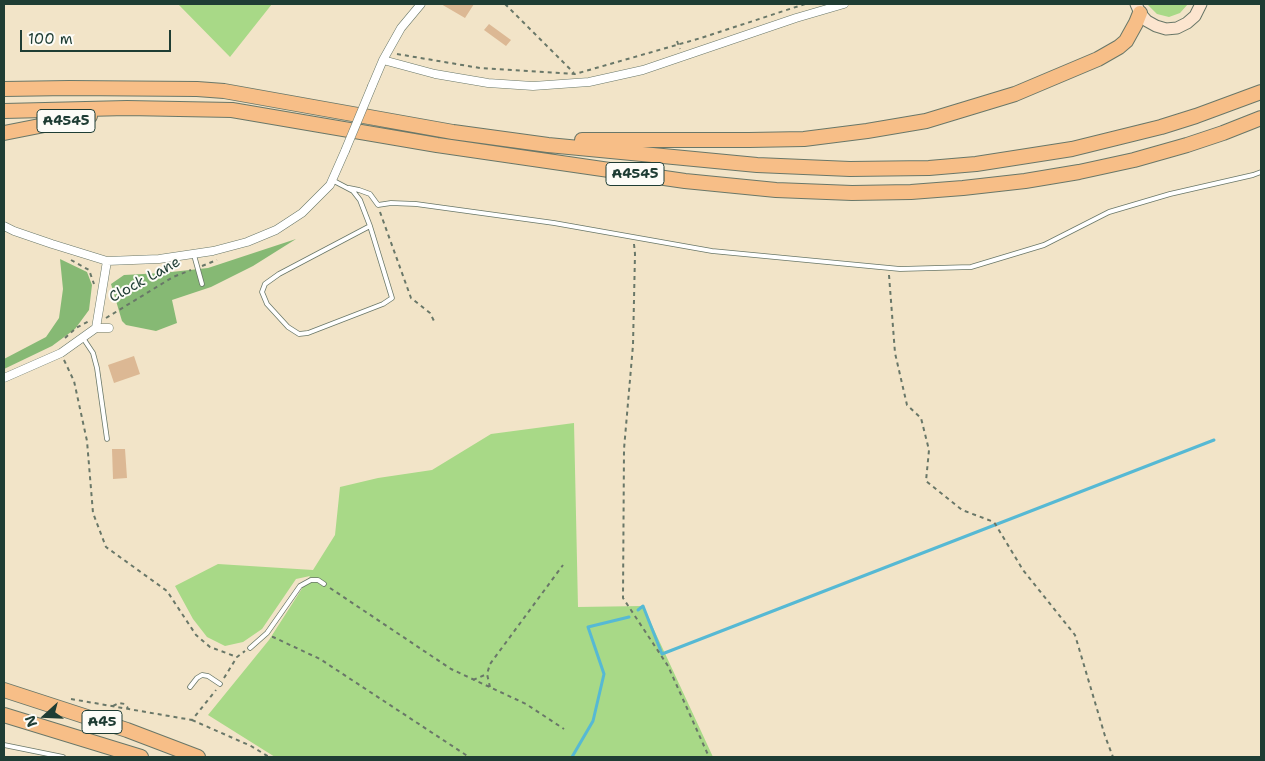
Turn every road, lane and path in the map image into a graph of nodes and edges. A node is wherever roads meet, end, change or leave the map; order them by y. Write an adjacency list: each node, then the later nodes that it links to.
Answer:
1 (422, 4): 7 (street)
2 (506, 4): 8 (path)
3 (805, 4): 8 (path)
4 (844, 4): 7 (street)
5 (1201, 4): 6 (main road)
6 (1138, 8): 15 (highway)
7 (385, 61): 8 (path); 17 (street, bridge)
8 (575, 74)
9 (4, 90): 15 (highway, A4545)
10 (1261, 92): 15 (highway, A4545)
11 (127, 108): 12 (highway, A4545); 13 (highway, A4545); 14 (highway, A4545)
12 (4, 111)
13 (1261, 118)
14 (4, 133)
15 (516, 140)
16 (1261, 172): 27 (lane)
17 (332, 180): 18 (lane); 23 (street)
18 (349, 188): 19 (lane); 21 (lane)
19 (378, 205): 22 (lane); 33 (path)
20 (4, 226): 25 (street)
21 (370, 226): 21 (lane)
22 (633, 237): 27 (lane); 62 (path)
23 (194, 255): 25 (street); 26 (lane)
24 (68, 258): 29 (path)
25 (107, 261): 34 (street, Clock Lane)
26 (198, 267): 28 (lane); 31 (path, Clock Lane)
27 (889, 268): 63 (path)
28 (202, 284)
29 (96, 289)
30 (92, 314): 32 (path)
31 (106, 318)
32 (88, 321)
33 (434, 321)
34 (96, 328): 35 (street, Clock Lane); 36 (street)
35 (109, 328)
36 (83, 338): 37 (street); 39 (lane)
37 (61, 354): 38 (street); 43 (path)
38 (4, 378)
39 (107, 438)
40 (563, 565): 44 (path)
41 (324, 584): 42 (lane); 45 (path)
42 (250, 648): 43 (path); 61 (path)
43 (237, 657): 46 (path)
44 (487, 674): 45 (path); 48 (path)
45 (473, 680): 48 (path)
46 (220, 684): 47 (lane); 52 (path)
47 (190, 687)
48 (490, 687): 55 (path)
49 (4, 690): 59 (highway, A45)
50 (64, 698): 52 (path)
51 (4, 715): 54 (highway, A45)
52 (192, 720): 60 (path)
53 (4, 721): 54 (highway)
54 (33, 724): 58 (highway, A45)
55 (564, 729)
56 (4, 745): 57 (lane)
57 (64, 757)
58 (141, 757)
59 (198, 757)
60 (268, 757)
61 (469, 757)
62 (709, 757)
63 (1114, 757)

